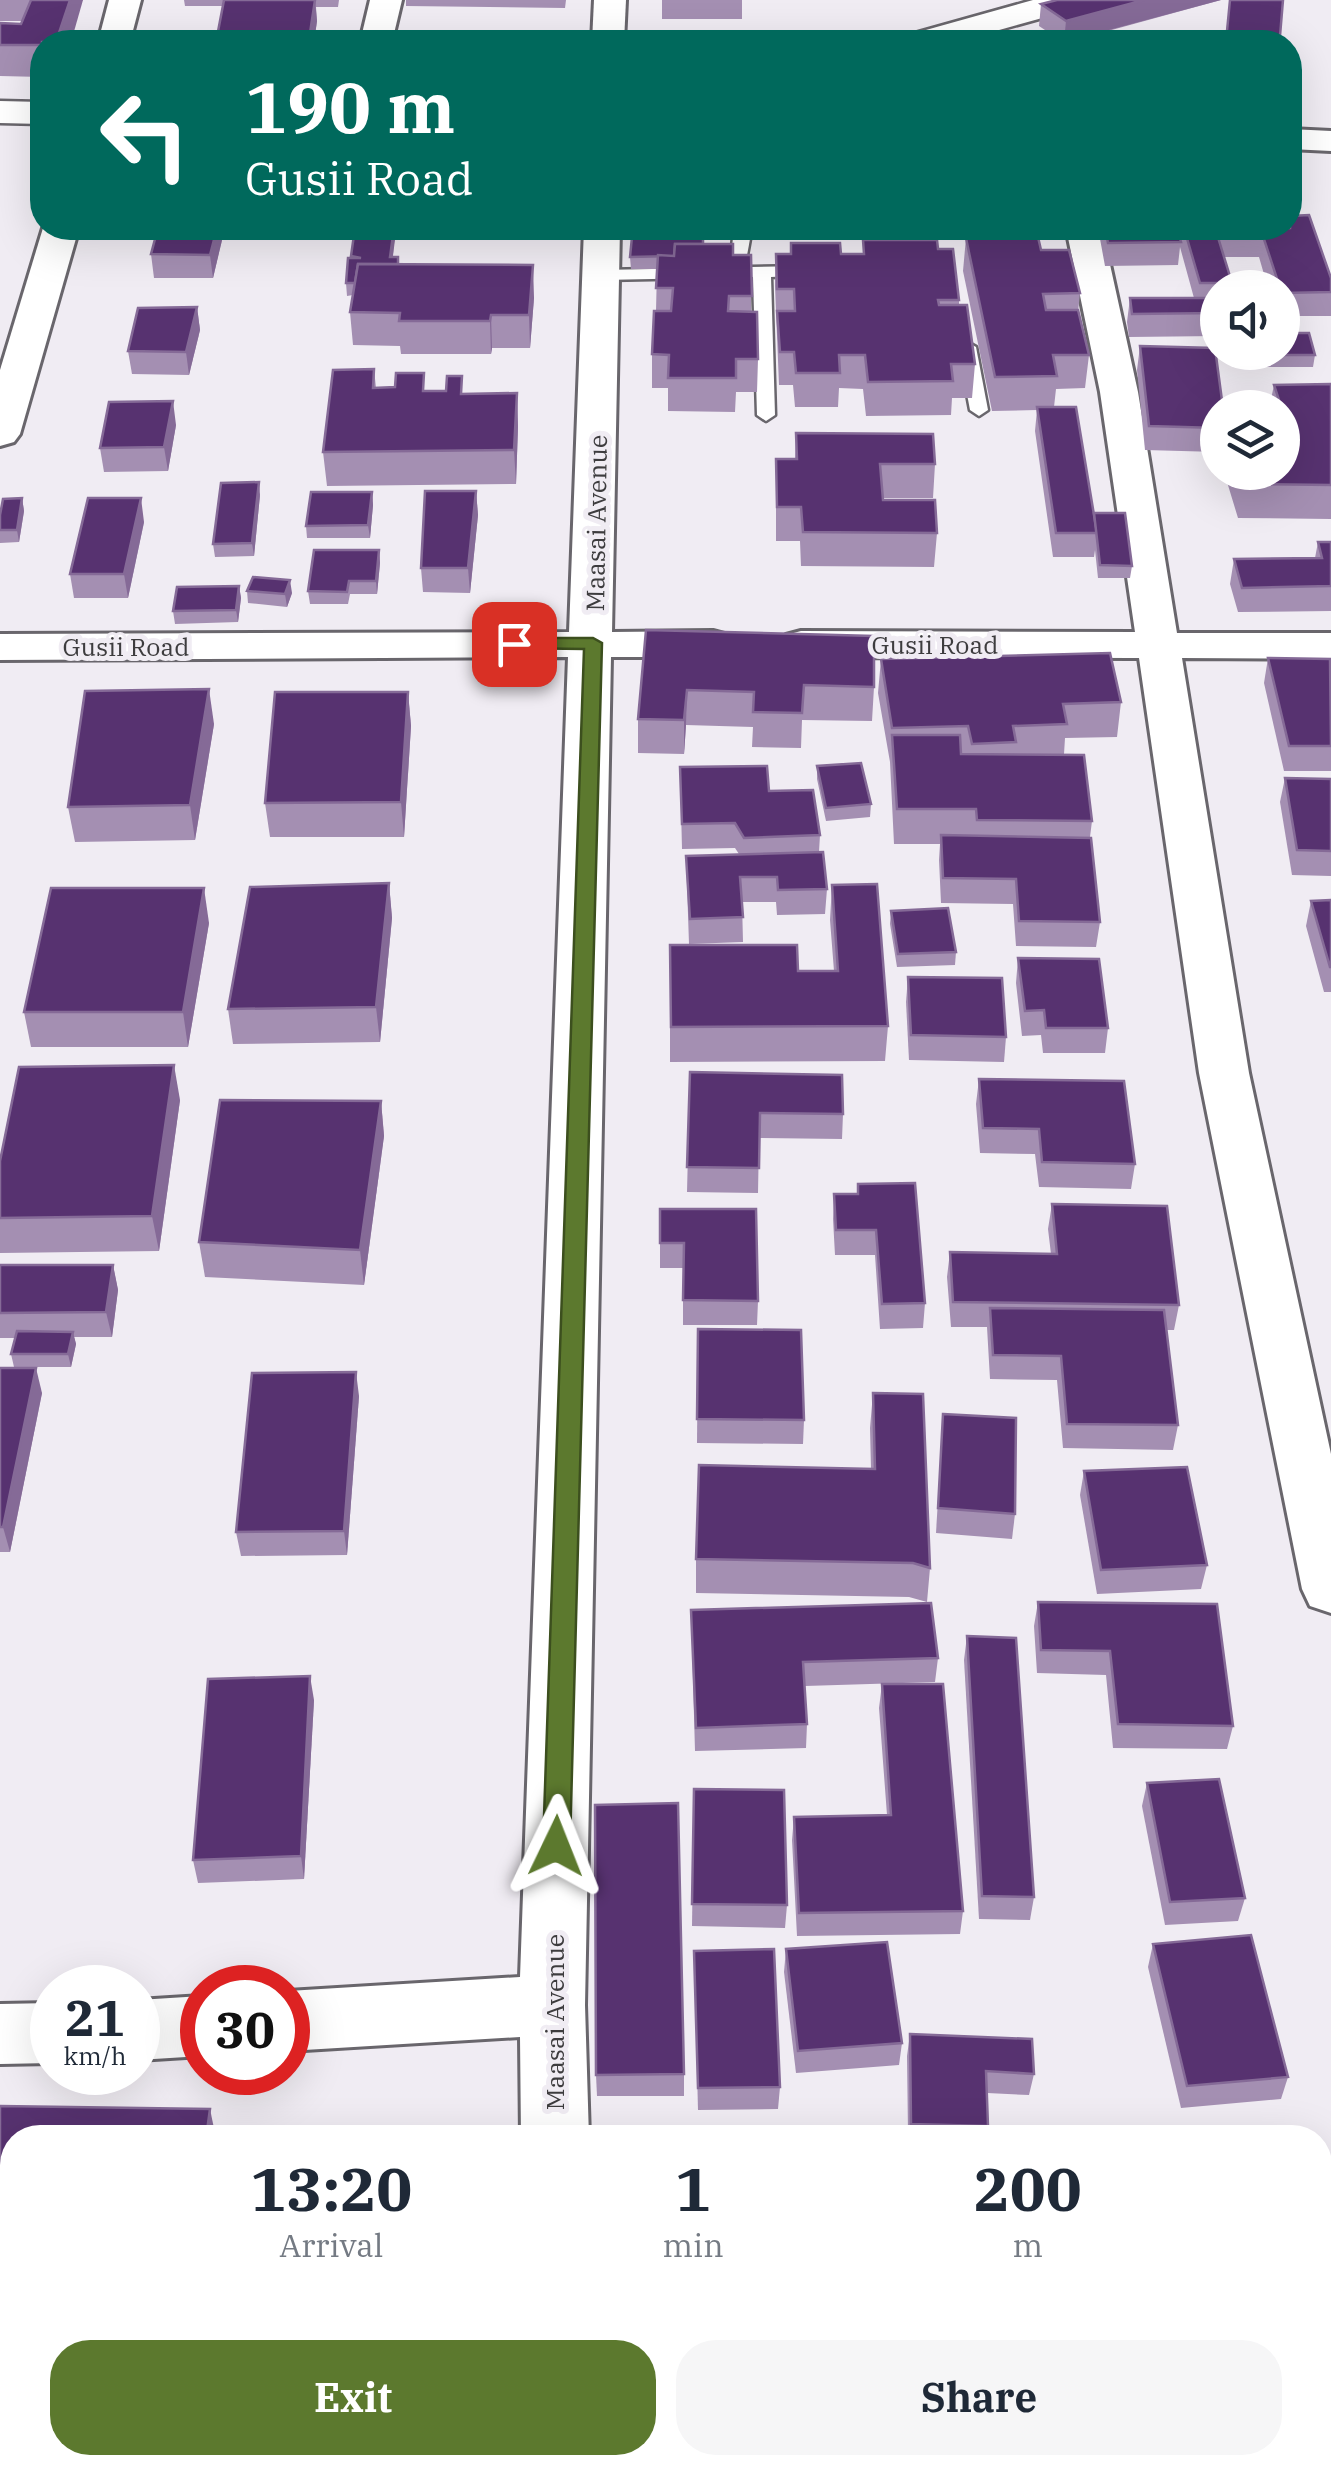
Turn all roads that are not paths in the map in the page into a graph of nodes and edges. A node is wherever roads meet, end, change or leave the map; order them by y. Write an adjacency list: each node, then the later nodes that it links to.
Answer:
1 (125, 0): 5 (street)
2 (386, 0): 6 (street)
3 (610, 0): 7 (street)
4 (1070, 0): 8 (street)
5 (117, 30)
6 (379, 30)
7 (609, 30)
8 (963, 30)
9 (0, 112): 10 (street)
10 (30, 113)
11 (1302, 140): 12 (street)
12 (1331, 141)
13 (57, 240): 23 (street)
14 (742, 240): 17 (lane)
15 (1087, 240): 25 (street)
16 (602, 251): 19 (lane); 24 (street, Maasai Avenue)
17 (740, 256)
18 (833, 271): 19 (lane)
19 (762, 272): 22 (lane)
20 (962, 322): 21 (lane)
21 (979, 410)
22 (766, 416)
23 (0, 434)
24 (593, 643): 25 (street, Gusii Road); 27 (street, Gusii Road); 29 (street, Maasai Avenue)
25 (1156, 645): 26 (street, Gusii Road); 28 (street)
26 (1331, 646)
27 (0, 647)
28 (1331, 1588)
29 (552, 2005): 30 (street); 33 (street, Maasai Avenue)
30 (310, 2020)
31 (30, 2033): 32 (street)
32 (0, 2034)
33 (554, 2125)

